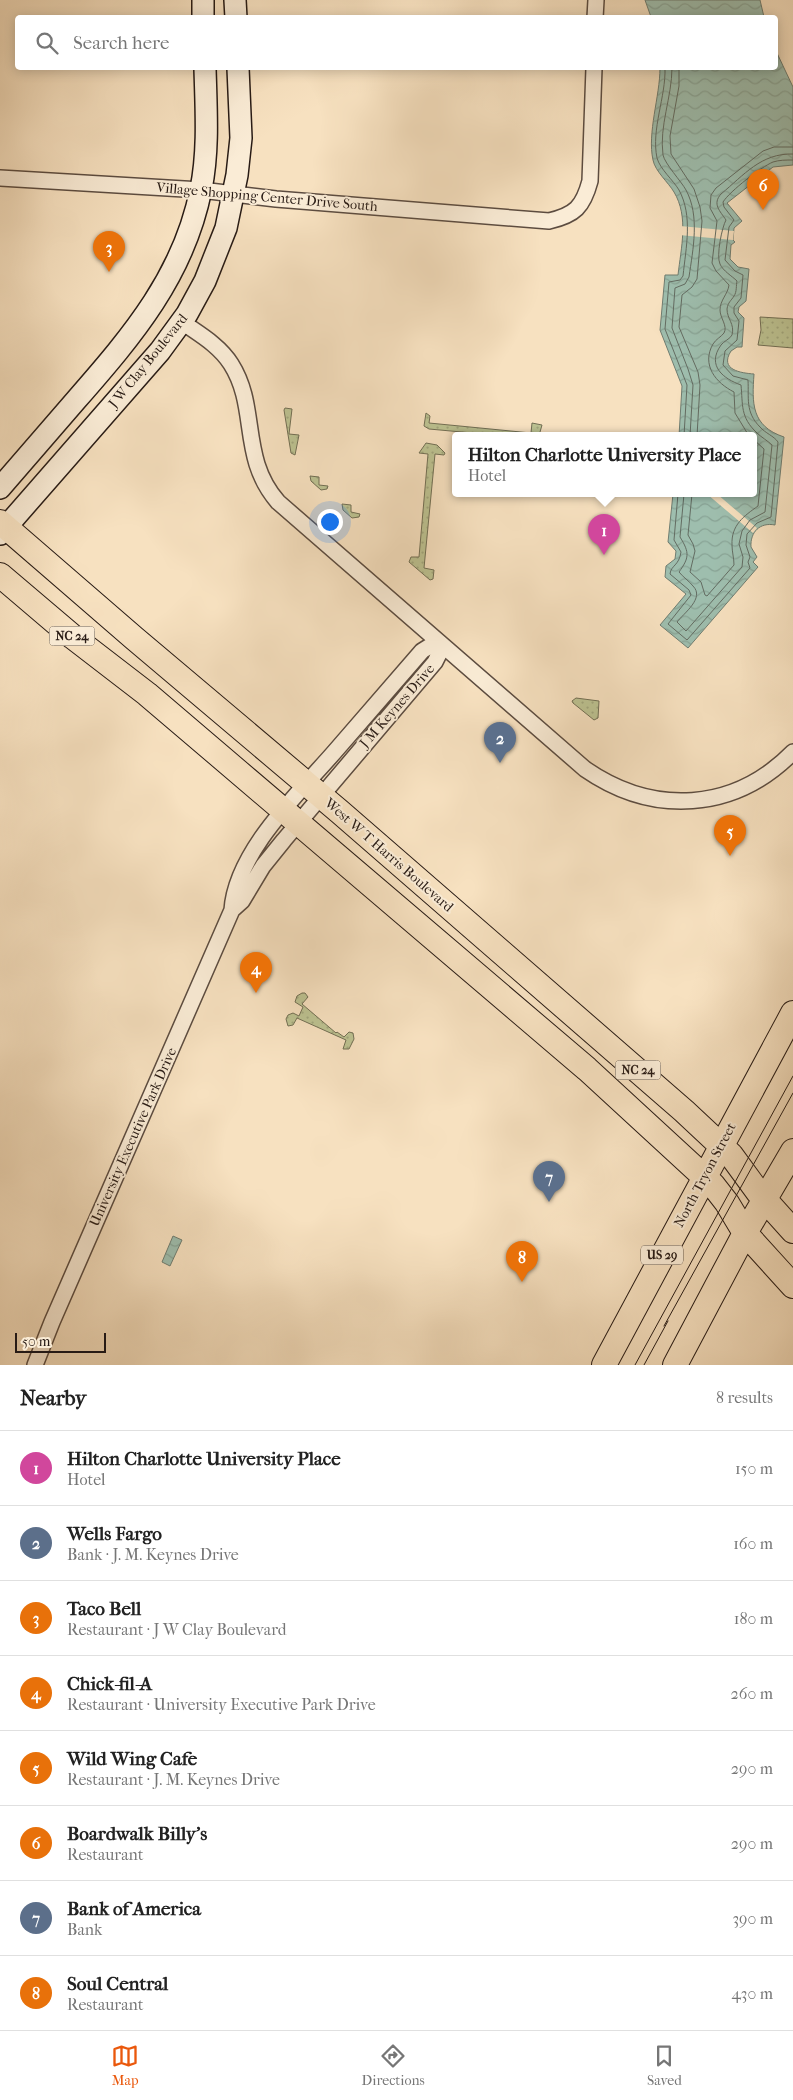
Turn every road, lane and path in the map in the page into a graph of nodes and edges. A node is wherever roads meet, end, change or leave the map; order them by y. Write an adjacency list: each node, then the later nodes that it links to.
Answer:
1 (203, 0): 4 (street)
2 (235, 0): 5 (street)
3 (596, 0): 6 (street)
4 (203, 15)
5 (236, 15)
6 (596, 15)
7 (205, 70): 11 (street, J W Clay Boulevard)
8 (238, 70): 12 (street, J W Clay Boulevard)
9 (594, 70): 12 (street, Village Shopping Center Drive South)
10 (0, 178): 11 (street, Village Shopping Center Drive South)
11 (201, 190): 12 (street, Village Shopping Center Drive South); 14 (street, J W Clay Boulevard)
12 (234, 194): 13 (street, J W Clay Boulevard)
13 (182, 322): 15 (street, J W Clay Boulevard); 17 (street)
14 (0, 488)
15 (2, 528): 19 (main road, West W T Harris Boulevard / NC 24)
16 (0, 575): 20 (main road, NC 24)
17 (440, 644): 18 (street); 19 (street, J M Keynes Drive)
18 (793, 752)
19 (314, 790): 20 (street, University Executive Park Drive); 22 (main road, West W T Harris Boulevard / NC 24)
20 (291, 817): 24 (main road, NC 24); 29 (street, University Executive Park Drive)
21 (793, 1012): 22 (main road, North Tryon Street / US 29)
22 (721, 1145): 24 (main road, North Tryon Street / US 29); 25 (main road, West W T Harris Boulevard / NC 24)
23 (793, 1152): 25 (main road)
24 (704, 1176): 27 (main road, NC 24); 30 (main road, North Tryon Street / US 29)
25 (766, 1200): 26 (main road, NC 24); 27 (main road)
26 (793, 1232)
27 (745, 1234): 28 (main road, NC 24); 31 (main road)
28 (793, 1286)
29 (35, 1365)
30 (604, 1365)
31 (675, 1365)

